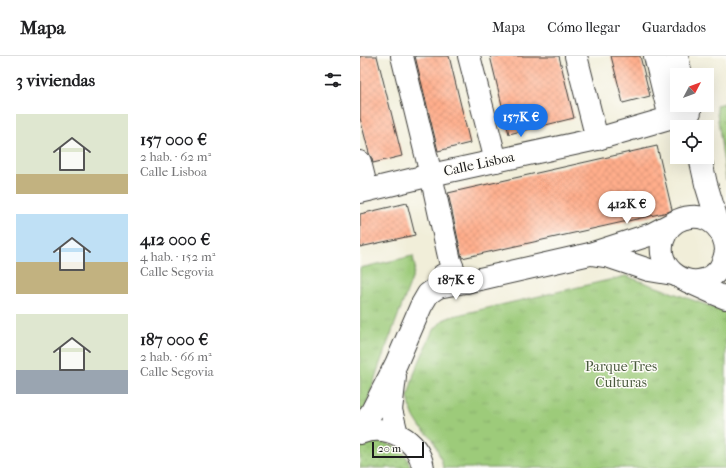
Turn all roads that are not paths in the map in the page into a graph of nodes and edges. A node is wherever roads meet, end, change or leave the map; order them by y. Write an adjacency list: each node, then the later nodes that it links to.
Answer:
1 (402, 56): 13 (street)
2 (469, 56): 9 (street)
3 (576, 56): 8 (street)
4 (655, 56): 7 (street)
5 (677, 56): 6 (street)
6 (680, 68)
7 (685, 115): 8 (street, Calle Lisboa)
8 (597, 139): 9 (street, Calle Lisboa)
9 (496, 161): 13 (street, Calle Lisboa)
10 (360, 162): 14 (street)
11 (701, 164): 15 (street)
12 (702, 164): 16 (street)
13 (431, 175): 14 (street, Calle Lisboa); 19 (street)
14 (363, 191)
15 (680, 220): 16 (street); 18 (street); 20 (street)
16 (720, 230): 17 (street)
17 (726, 251): 20 (street)
18 (590, 254): 20 (street); 21 (street)
19 (450, 261): 21 (street); 22 (street)
20 (680, 277): 23 (street)
21 (467, 282): 22 (street)
22 (438, 287): 24 (street)
23 (726, 298)
24 (396, 364): 25 (street); 26 (street)
25 (360, 432): 26 (street)
26 (397, 434): 27 (street)
27 (423, 468)

